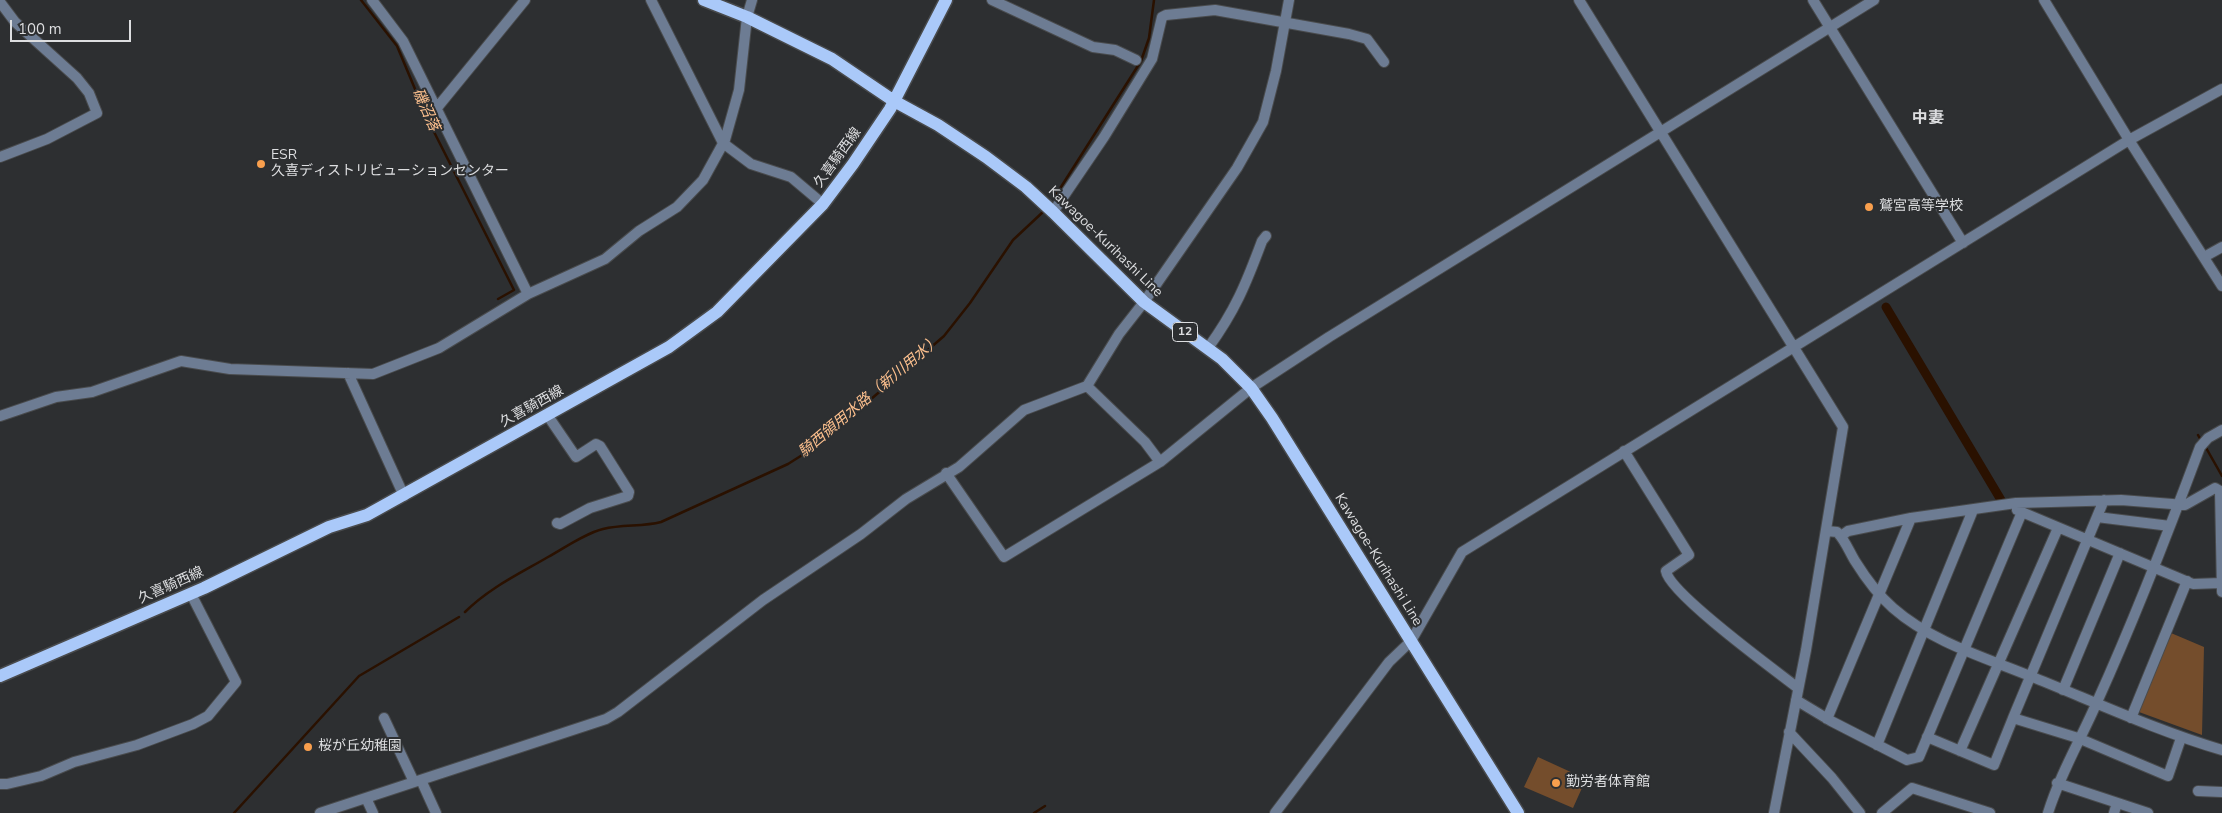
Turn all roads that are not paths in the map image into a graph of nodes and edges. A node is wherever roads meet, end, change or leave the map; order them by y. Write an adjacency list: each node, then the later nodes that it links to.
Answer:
1 (525, 0): 21 (street)
2 (651, 0): 24 (street)
3 (704, 0): 14 (main road, Kawagoe-Kurihashi Line / 12)
4 (752, 0): 14 (street)
5 (946, 0): 20 (main road, 久喜騎西線)
6 (992, 0): 17 (street)
7 (1289, 0): 15 (street)
8 (1579, 0): 22 (street)
9 (1813, 0): 16 (street)
10 (1874, 0): 16 (street)
11 (2044, 0): 23 (street)
12 (0, 2): 25 (street)
13 (377, 2): 21 (street)
14 (747, 17): 20 (main road, Kawagoe-Kurihashi Line / 12); 24 (street)
15 (1284, 23): 18 (street); 27 (street); 34 (street)
16 (1831, 28): 22 (street); 29 (street)
17 (1136, 60)
18 (1384, 62)
19 (2222, 89): 23 (street)
20 (894, 101): 26 (main road, 久喜騎西線); 27 (main road, Kawagoe-Kurihashi Line / 12)
21 (436, 109): 33 (street)
22 (1662, 133): 35 (street); 39 (street)
23 (2129, 140): 29 (street); 31 (street)
24 (723, 143): 26 (street); 33 (street)
25 (0, 157)
26 (823, 204): 41 (main road, 久喜騎西線)
27 (1053, 212): 34 (main road, Kawagoe-Kurihashi Line / 12)
28 (1266, 236): 36 (street)
29 (1963, 243): 35 (street)
30 (2222, 247): 31 (street)
31 (2204, 257): 32 (street)
32 (2222, 286)
33 (528, 294): 37 (street)
34 (1144, 302): 36 (main road, Kawagoe-Kurihashi Line / 12); 38 (street)
35 (1795, 347): 43 (street); 57 (street)
36 (1208, 348): 39 (main road, Kawagoe-Kurihashi Line / 12)
37 (348, 373): 40 (street); 46 (street)
38 (1087, 386): 44 (street); 45 (street)
39 (1251, 388): 44 (street); 67 (main road, Kawagoe-Kurihashi Line / 12)
40 (0, 416)
41 (548, 416): 46 (main road, 久喜騎西線); 54 (street)
42 (2222, 430): 49 (street)
43 (1624, 451): 67 (street); 72 (street)
44 (1160, 462): 45 (street)
45 (946, 473): 87 (street)
46 (404, 496): 64 (main road, 久喜騎西線)
47 (2104, 500): 48 (street); 49 (street); 52 (street)
48 (2004, 505): 50 (street); 51 (street)
49 (2178, 505): 55 (street); 63 (street)
50 (1973, 510): 53 (street); 66 (street)
51 (2022, 512): 56 (street); 68 (street)
52 (2096, 517): 55 (street); 59 (street)
53 (1911, 518): 58 (street); 65 (street)
54 (557, 523)
55 (2170, 526): 61 (street)
56 (2058, 528): 59 (street); 69 (street)
57 (1826, 531): 58 (street); 72 (street)
58 (1841, 536): 65 (street)
59 (2087, 540): 60 (street); 71 (street)
60 (2120, 553): 61 (street); 73 (street)
61 (2154, 567): 62 (street); 75 (street)
62 (2187, 581): 63 (street); 78 (street)
63 (2221, 587)
64 (191, 594): 70 (main road, 久喜騎西線); 89 (street)
65 (1880, 596): 66 (street); 79 (street)
66 (1925, 631): 68 (street); 84 (street)
67 (1411, 641): 98 (street); 99 (main road, Kawagoe-Kurihashi Line / 12)
68 (1963, 649): 69 (street); 81 (street)
69 (1999, 664): 71 (street); 86 (street)
70 (0, 676)
71 (2031, 676): 73 (street); 77 (street)
72 (1798, 688): 74 (street)
73 (2064, 690): 75 (street)
74 (1796, 700): 79 (street); 80 (street)
75 (2097, 703): 78 (street); 82 (street)
76 (384, 718): 87 (street)
77 (2013, 718): 82 (street); 86 (street)
78 (2131, 718): 83 (street)
79 (1827, 719): 84 (street)
80 (1789, 732): 100 (street); 101 (street)
81 (1927, 737): 84 (street); 86 (street)
82 (2078, 738): 83 (street); 88 (street)
83 (2181, 738): 85 (street)
84 (1877, 745)
85 (2222, 750)
86 (1960, 751)
87 (417, 781): 92 (street); 97 (street)
88 (2058, 783): 94 (street); 104 (street)
89 (0, 784)
90 (2198, 791): 91 (street)
91 (2222, 792)
92 (366, 798): 95 (street); 96 (street)
93 (1961, 808): 102 (street); 103 (street)
94 (2115, 808): 105 (street)
95 (320, 813)
96 (373, 813)
97 (436, 813)
98 (1275, 813)
99 (1518, 813)
100 (1774, 813)
101 (1860, 813)
102 (1882, 813)
103 (1990, 813)
104 (2048, 813)
105 (2148, 813)

